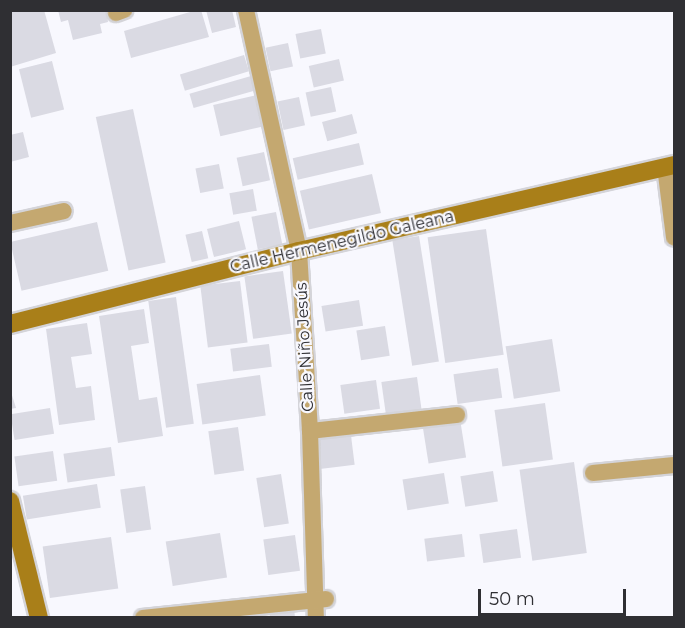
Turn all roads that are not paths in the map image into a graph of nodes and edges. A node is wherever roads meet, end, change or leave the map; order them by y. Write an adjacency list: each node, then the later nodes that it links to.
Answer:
1 (246, 10): 6 (street, Calle Niño Jesús)
2 (670, 166): 5 (street); 6 (street, Calle Hermenegildo Galeana)
3 (64, 211): 4 (street)
4 (10, 223)
5 (675, 237)
6 (299, 250): 7 (street, Calle Hermenegildo Galeana); 9 (street, Calle Niño Jesús)
7 (10, 324)
8 (457, 415): 9 (street)
9 (310, 431): 13 (street, Calle Niño Jesús)
10 (675, 465): 11 (street)
11 (593, 473)
12 (10, 501): 14 (street)
13 (321, 600): 15 (street); 16 (street, Calle Niño Jesús)
14 (39, 618)
15 (142, 618)
16 (316, 618)

